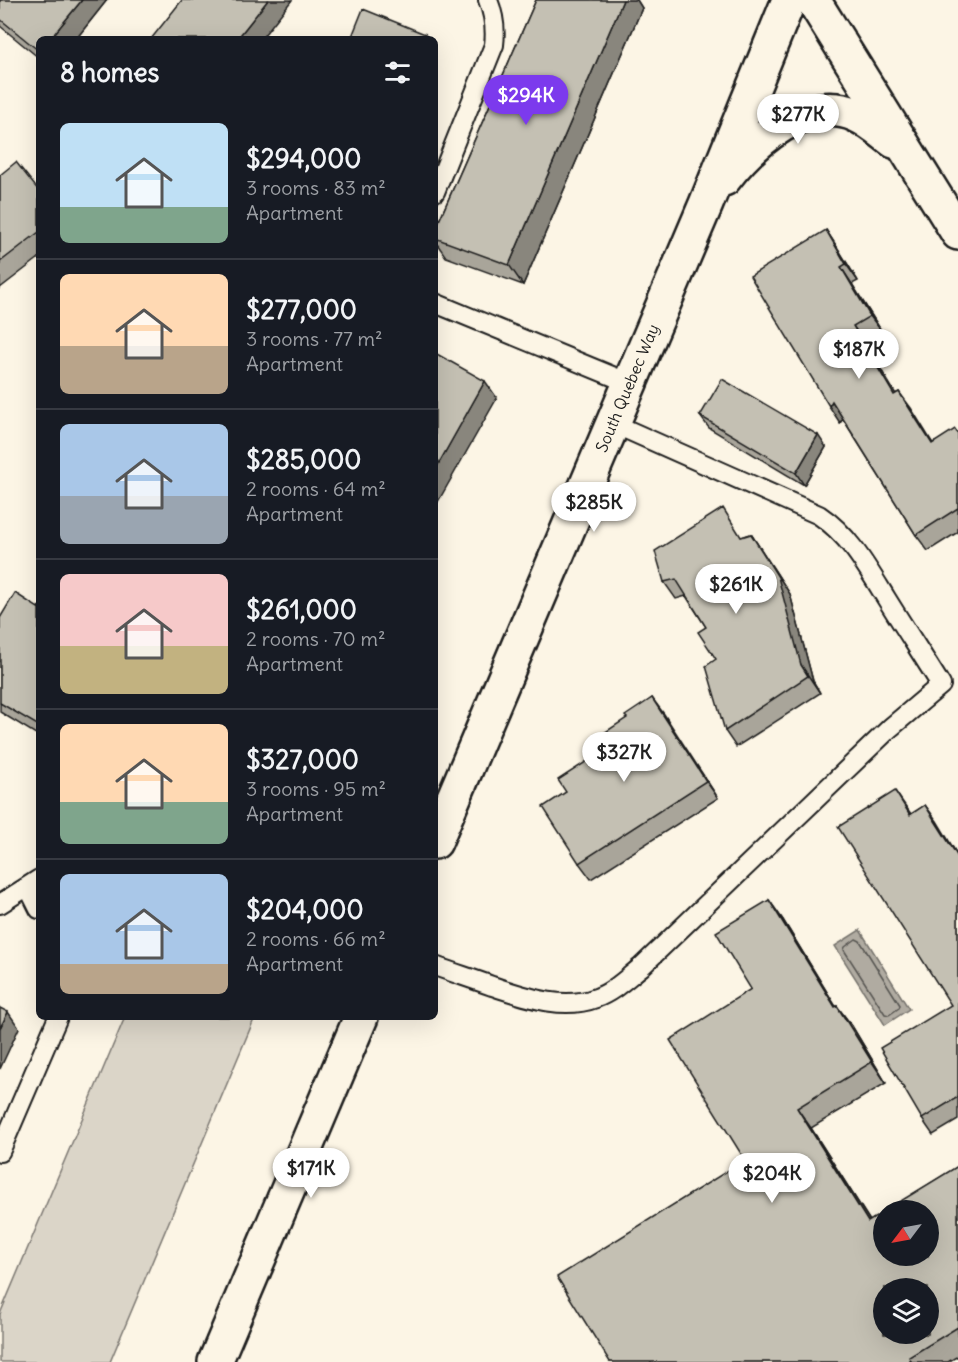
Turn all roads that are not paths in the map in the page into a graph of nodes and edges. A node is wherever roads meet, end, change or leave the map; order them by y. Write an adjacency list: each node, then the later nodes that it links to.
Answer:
1 (488, 0): 5 (lane)
2 (789, 0): 6 (street, South Quebec Way)
3 (813, 0): 4 (street)
4 (905, 149): 6 (street); 7 (street)
5 (438, 185)
6 (706, 204): 9 (street, South Quebec Way)
7 (958, 233)
8 (438, 304): 9 (lane)
9 (629, 383): 10 (street, South Quebec Way)
10 (612, 423): 11 (street, South Quebec Way); 14 (lane)
11 (438, 835)
12 (33, 883): 13 (lane)
13 (0, 904)
14 (438, 967)
15 (57, 1020): 17 (lane)
16 (360, 1020): 18 (street)
17 (0, 1152)
18 (215, 1362)

